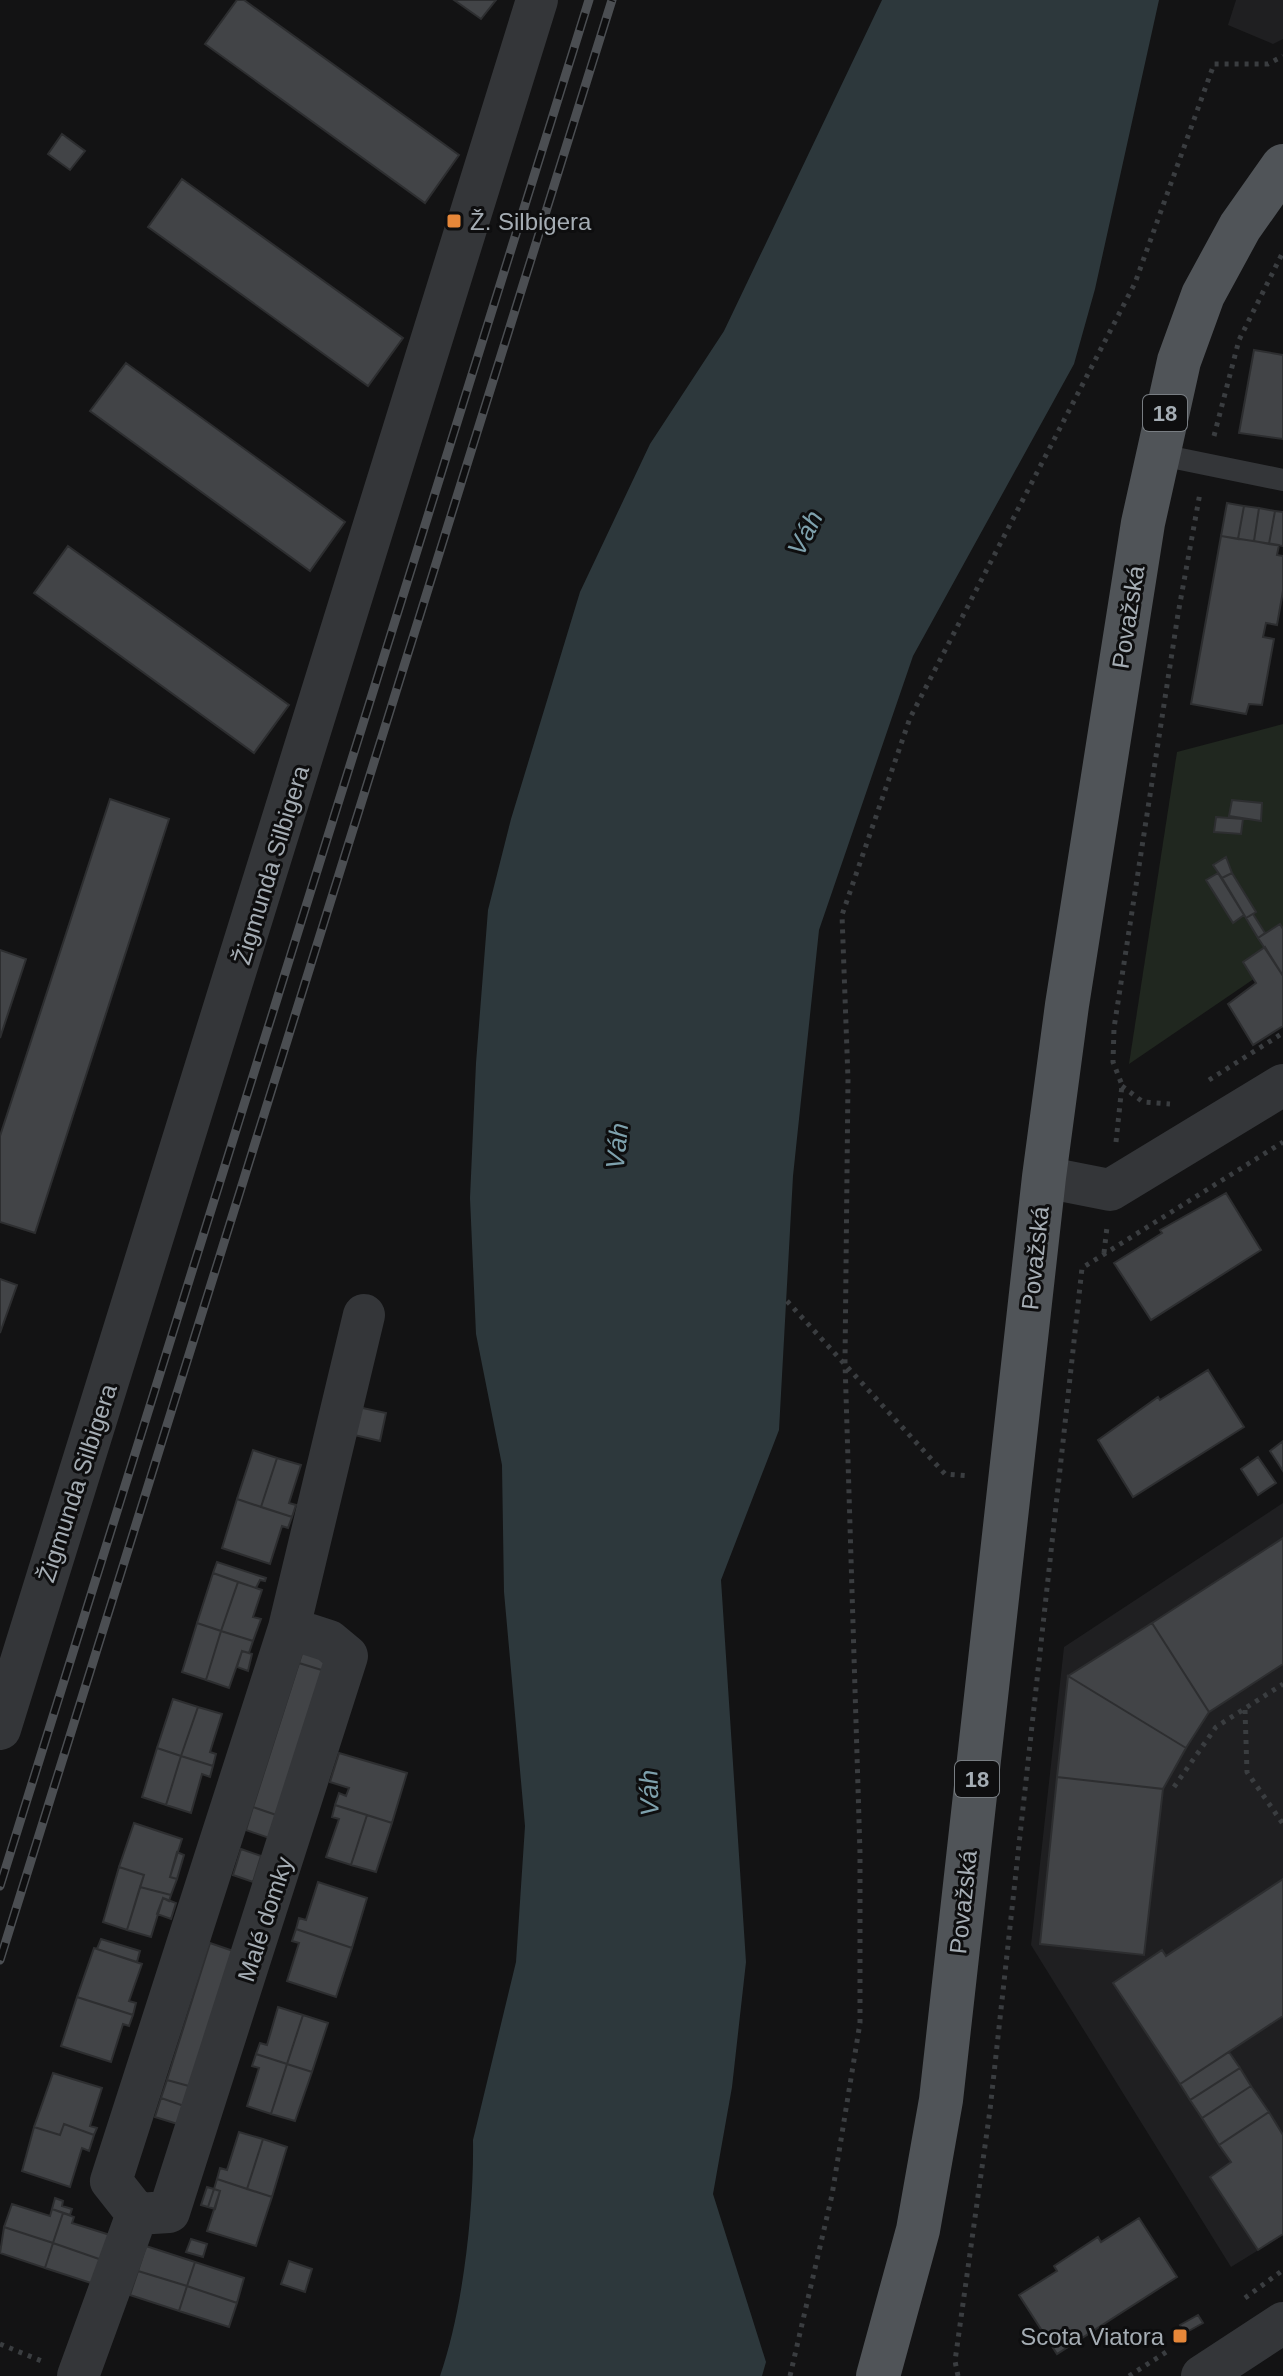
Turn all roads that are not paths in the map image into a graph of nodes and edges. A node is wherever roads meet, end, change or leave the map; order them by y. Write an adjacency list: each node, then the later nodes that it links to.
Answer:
1 (537, 0): 9 (street, Žigmunda Silbigera)
2 (1283, 166): 3 (main road, Považská / 18)
3 (1156, 454): 4 (lane); 6 (main road, Považská / 18)
4 (1283, 480)
5 (1283, 1085): 6 (street)
6 (1044, 1177): 13 (main road, Považská / 18)
7 (364, 1315): 8 (street)
8 (289, 1628): 10 (street); 10 (street, Malé domky)
9 (0, 1729)
10 (137, 2214): 12 (street)
11 (1282, 2327): 14 (street)
12 (78, 2376)
13 (878, 2376)
14 (1202, 2376)

